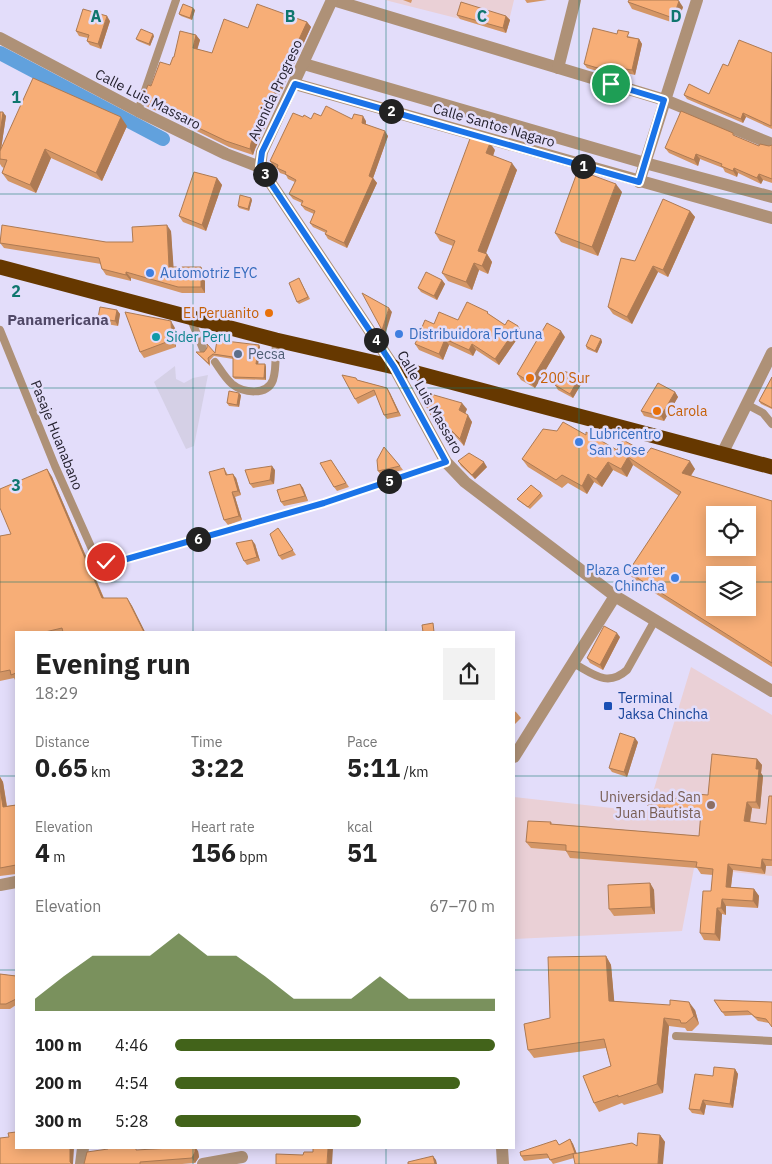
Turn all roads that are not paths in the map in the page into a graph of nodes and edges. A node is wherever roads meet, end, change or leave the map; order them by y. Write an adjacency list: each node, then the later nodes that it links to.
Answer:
1 (176, 0): 10 (lane)
2 (332, 0): 6 (street, Avenida Progreso); 7 (street)
3 (574, 0): 7 (street)
4 (694, 1): 9 (street)
5 (0, 38): 10 (street, Calle Luis Massaro)
6 (304, 64): 8 (street, Avenida Progreso); 12 (street, Calle Santos Nagaro)
7 (558, 68): 9 (street)
8 (295, 84): 13 (street, Avenida Progreso); 14 (street, Calle Santos Nagaro)
9 (664, 100): 11 (street); 12 (street)
10 (138, 111): 13 (street, Calle Luis Massaro)
11 (772, 144)
12 (645, 163): 14 (street); 15 (street, Calle Santos Nagaro)
13 (260, 167): 24 (street, Calle Luis Massaro)
14 (639, 182): 16 (street, Calle Santos Nagaro)
15 (772, 197)
16 (772, 218)
17 (0, 267): 18 (highway)
18 (190, 317): 20 (highway); 21 (lane)
19 (0, 330): 28 (lane, Pasaje Huanabano)
20 (276, 340): 23 (lane); 24 (highway)
21 (203, 349)
22 (772, 354): 25 (street)
23 (215, 362)
24 (394, 367): 27 (highway); 28 (street, Calle Luis Massaro)
25 (746, 404): 26 (lane); 27 (street)
26 (772, 424)
27 (722, 454): 29 (highway)
28 (446, 462): 30 (street, Calle Luis Massaro)
29 (772, 467)
30 (615, 596): 31 (street, Calle Luis Massaro); 32 (street)
31 (655, 620): 32 (lane); 33 (street, Calle Luis Massaro)
32 (573, 663): 34 (street)
33 (772, 691)
34 (515, 755)
35 (15, 882): 36 (street)
36 (0, 885)
37 (676, 1036): 38 (lane)
38 (772, 1041)
39 (83, 1149): 42 (street)
40 (502, 1149): 44 (street)
41 (242, 1156): 43 (street)
42 (81, 1164)
43 (203, 1164)
44 (503, 1164)

